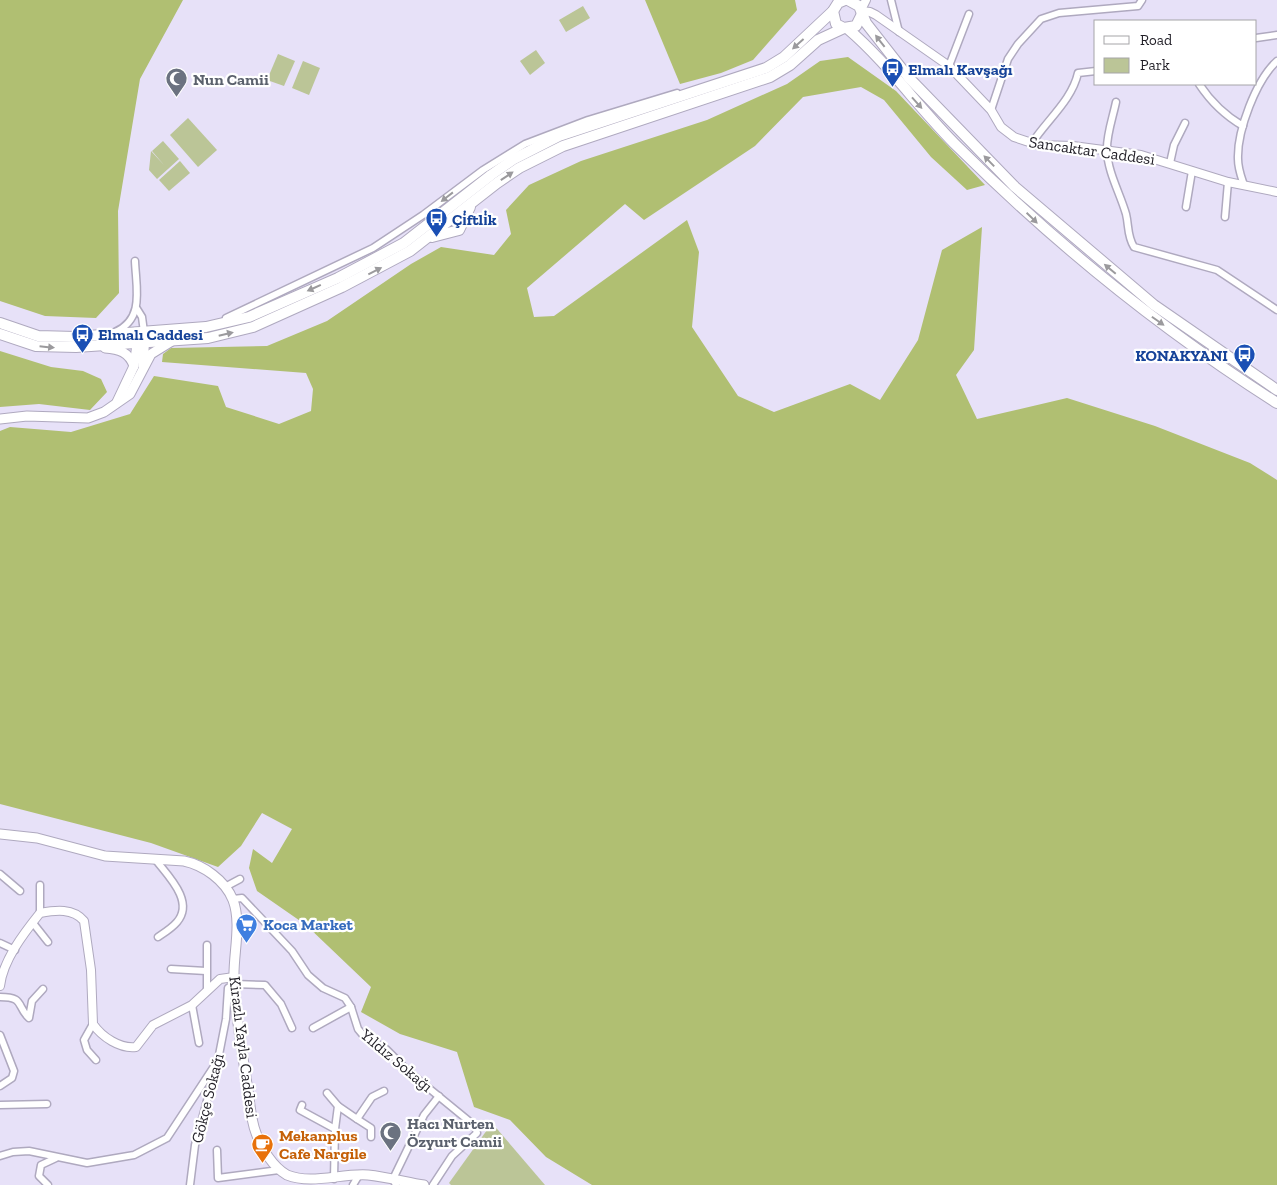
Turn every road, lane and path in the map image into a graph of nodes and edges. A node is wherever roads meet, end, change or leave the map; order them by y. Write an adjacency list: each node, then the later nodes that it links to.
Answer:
1 (866, 0): 5 (street)
2 (891, 0): 8 (street)
3 (1142, 0): 16 (street)
4 (841, 3): 5 (highway); 7 (highway); 34 (highway, one-way to 34)
5 (862, 12): 7 (highway); 8 (street, Sancaktar Caddesi); 38 (highway, one-way to 5)
6 (969, 14): 12 (street)
7 (846, 29): 35 (highway, one-way to 7); 39 (highway, one-way to 39)
8 (898, 32): 12 (street, Sancaktar Caddesi)
9 (1277, 35): 10 (street)
10 (1257, 38)
11 (1277, 61): 18 (street)
12 (949, 66): 16 (street, Sancaktar Caddesi)
13 (1094, 71): 19 (street)
14 (1200, 85): 18 (street)
15 (1116, 102): 20 (street)
16 (991, 110): 19 (street, Sancaktar Caddesi)
17 (1185, 123): 21 (street)
18 (1244, 126): 24 (street)
19 (1032, 143): 20 (street, Sancaktar Caddesi)
20 (1106, 151): 21 (street, Sancaktar Caddesi); 30 (street)
21 (1170, 163): 22 (street, Sancaktar Caddesi)
22 (1192, 170): 23 (street, Sancaktar Caddesi); 26 (street)
23 (1228, 182): 24 (street, Sancaktar Caddesi); 27 (street)
24 (1244, 185): 25 (street, Sancaktar Caddesi)
25 (1277, 192)
26 (1186, 207)
27 (1225, 216)
28 (135, 261): 29 (street)
29 (137, 309): 33 (street); 34 (street)
30 (1277, 310)
31 (0, 323): 33 (highway)
32 (0, 334): 36 (highway, one-way to 36)
33 (108, 335): 34 (highway)
34 (142, 339): 35 (highway); 36 (highway); 37 (main road)
35 (174, 340): 37 (main road)
36 (85, 347): 37 (main road)
37 (138, 368): 40 (main road)
38 (1277, 390)
39 (1277, 403)
40 (0, 419)
41 (0, 834): 42 (main road, Kirazlı Yayla Caddesi)
42 (155, 859): 46 (main road, Kirazlı Yayla Caddesi); 51 (street)
43 (0, 874): 47 (street)
44 (240, 879): 46 (street)
45 (40, 885): 49 (street)
46 (225, 887): 48 (main road, Kirazlı Yayla Caddesi)
47 (20, 891)
48 (232, 900): 58 (main road, Kirazlı Yayla Caddesi); 64 (street)
49 (40, 913): 50 (street); 65 (street)
50 (33, 923): 52 (street); 55 (street)
51 (158, 937)
52 (48, 942)
53 (0, 943): 55 (street)
54 (207, 945): 57 (street)
55 (15, 950): 59 (street)
56 (171, 969): 57 (street)
57 (206, 971): 61 (street)
58 (234, 981): 61 (street); 66 (street); 71 (street, Gökçe Sokağı); 86 (main road, Kirazlı Yayla Caddesi)
59 (0, 986)
60 (43, 989): 62 (street)
61 (207, 991): 63 (street)
62 (0, 997)
63 (192, 1004): 65 (street); 69 (street)
64 (351, 1007): 67 (street); 75 (street, Yıldız Sokağı)
65 (93, 1024): 70 (street)
66 (292, 1028)
67 (313, 1028)
68 (0, 1035): 72 (street)
69 (199, 1043)
70 (96, 1060)
71 (218, 1060): 85 (street); 91 (street, Gökçe Sokağı)
72 (0, 1086)
73 (384, 1090): 80 (street)
74 (327, 1093): 79 (street)
75 (439, 1096): 89 (street); 94 (street, Yıldız Sokağı)
76 (48, 1104): 77 (street)
77 (0, 1105)
78 (302, 1105): 81 (street)
79 (338, 1106): 80 (street); 81 (street)
80 (357, 1119): 82 (street)
81 (335, 1129): 88 (street)
82 (371, 1137)
83 (217, 1150): 86 (street)
84 (0, 1156): 85 (street)
85 (56, 1158): 90 (street)
86 (279, 1170): 88 (main road)
87 (359, 1176): 88 (main road); 89 (main road); 92 (street)
88 (334, 1179)
89 (394, 1182): 93 (main road)
90 (48, 1185)
91 (190, 1185)
92 (353, 1185)
93 (424, 1185)
94 (433, 1185)

